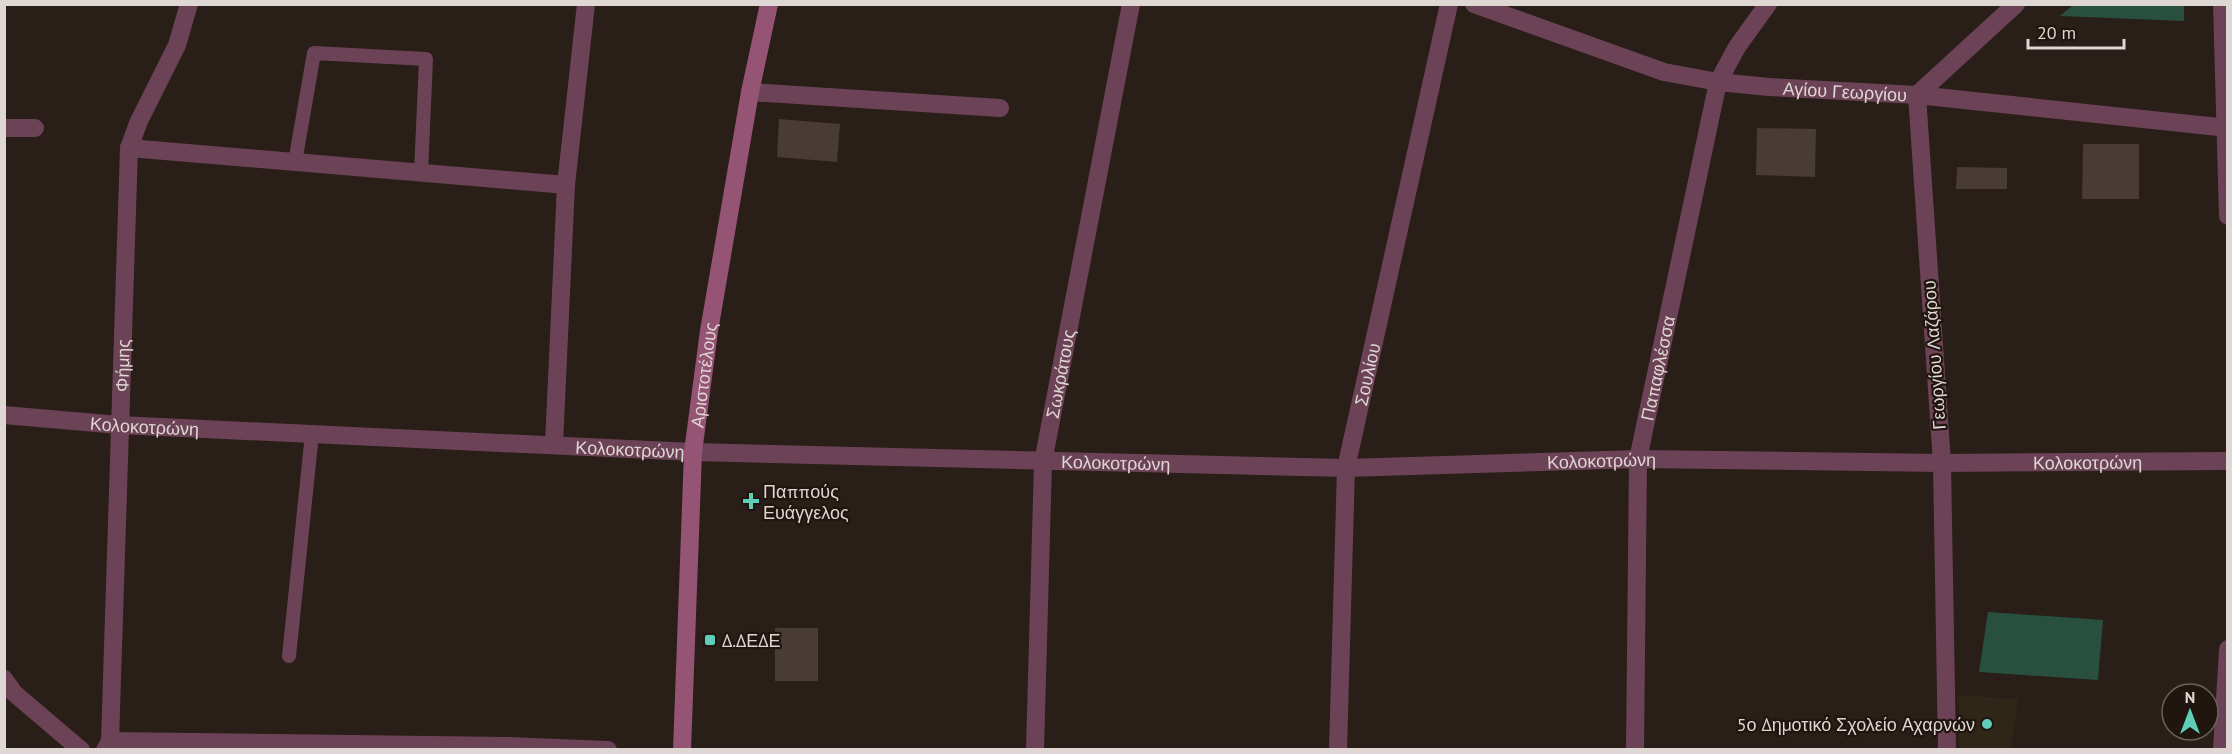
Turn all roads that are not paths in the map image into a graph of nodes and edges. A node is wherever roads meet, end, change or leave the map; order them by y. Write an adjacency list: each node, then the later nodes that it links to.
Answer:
1 (189, 4): 17 (street, Φήμης)
2 (586, 4): 20 (street)
3 (769, 4): 11 (main road, Αριστοτέλους)
4 (1131, 4): 29 (street, Σωκράτους)
5 (1449, 4): 31 (street, Σουλίου)
6 (1474, 4): 10 (street, Αγίου Γεωργίου)
7 (1768, 4): 10 (street, Παπαφλέσσα)
8 (2016, 4): 12 (street)
9 (2222, 4): 15 (street)
10 (1718, 82): 12 (street, Αγίου Γεωργίου); 27 (street, Παπαφλέσσα)
11 (750, 92): 13 (street); 26 (main road, Αριστοτέλους)
12 (1917, 95): 15 (street, Αγίου Γεωργίου); 30 (street, Γεωργίου Λαζάρου)
13 (1000, 108)
14 (34, 128): 16 (street)
15 (2226, 128): 21 (street)
16 (4, 129)
17 (129, 148): 18 (street); 23 (street, Φήμης)
18 (295, 162): 19 (street); 19 (lane)
19 (421, 173): 20 (street)
20 (566, 185): 25 (street)
21 (2228, 216)
22 (4, 414): 23 (street, Κολοκοτρώνη)
23 (118, 424): 24 (street, Κολοκοτρώνη); 35 (street, Φήμης)
24 (312, 434): 25 (street, Κολοκοτρώνη); 33 (lane)
25 (554, 444): 26 (street, Κολοκοτρώνη)
26 (693, 452): 29 (street, Κολοκοτρώνη); 39 (main road, Αριστοτέλους)
27 (1638, 459): 30 (street, Κολοκοτρώνη); 31 (street, Κολοκοτρώνη); 42 (street, Παπαφλέσσα)
28 (2228, 461): 30 (street, Κολοκοτρώνη)
29 (1043, 462): 31 (street, Κολοκοτρώνη); 40 (street, Σωκράτους)
30 (1942, 464): 43 (street, Γεωργίου Λαζάρου)
31 (1346, 468): 41 (street, Σουλίου)
32 (2228, 649): 44 (street)
33 (289, 656)
34 (8, 688): 37 (street)
35 (108, 745): 36 (street)
36 (506, 748): 38 (street)
37 (81, 750)
38 (608, 750)
39 (682, 750)
40 (1035, 750)
41 (1338, 750)
42 (1635, 750)
43 (1947, 750)
44 (2222, 750)

